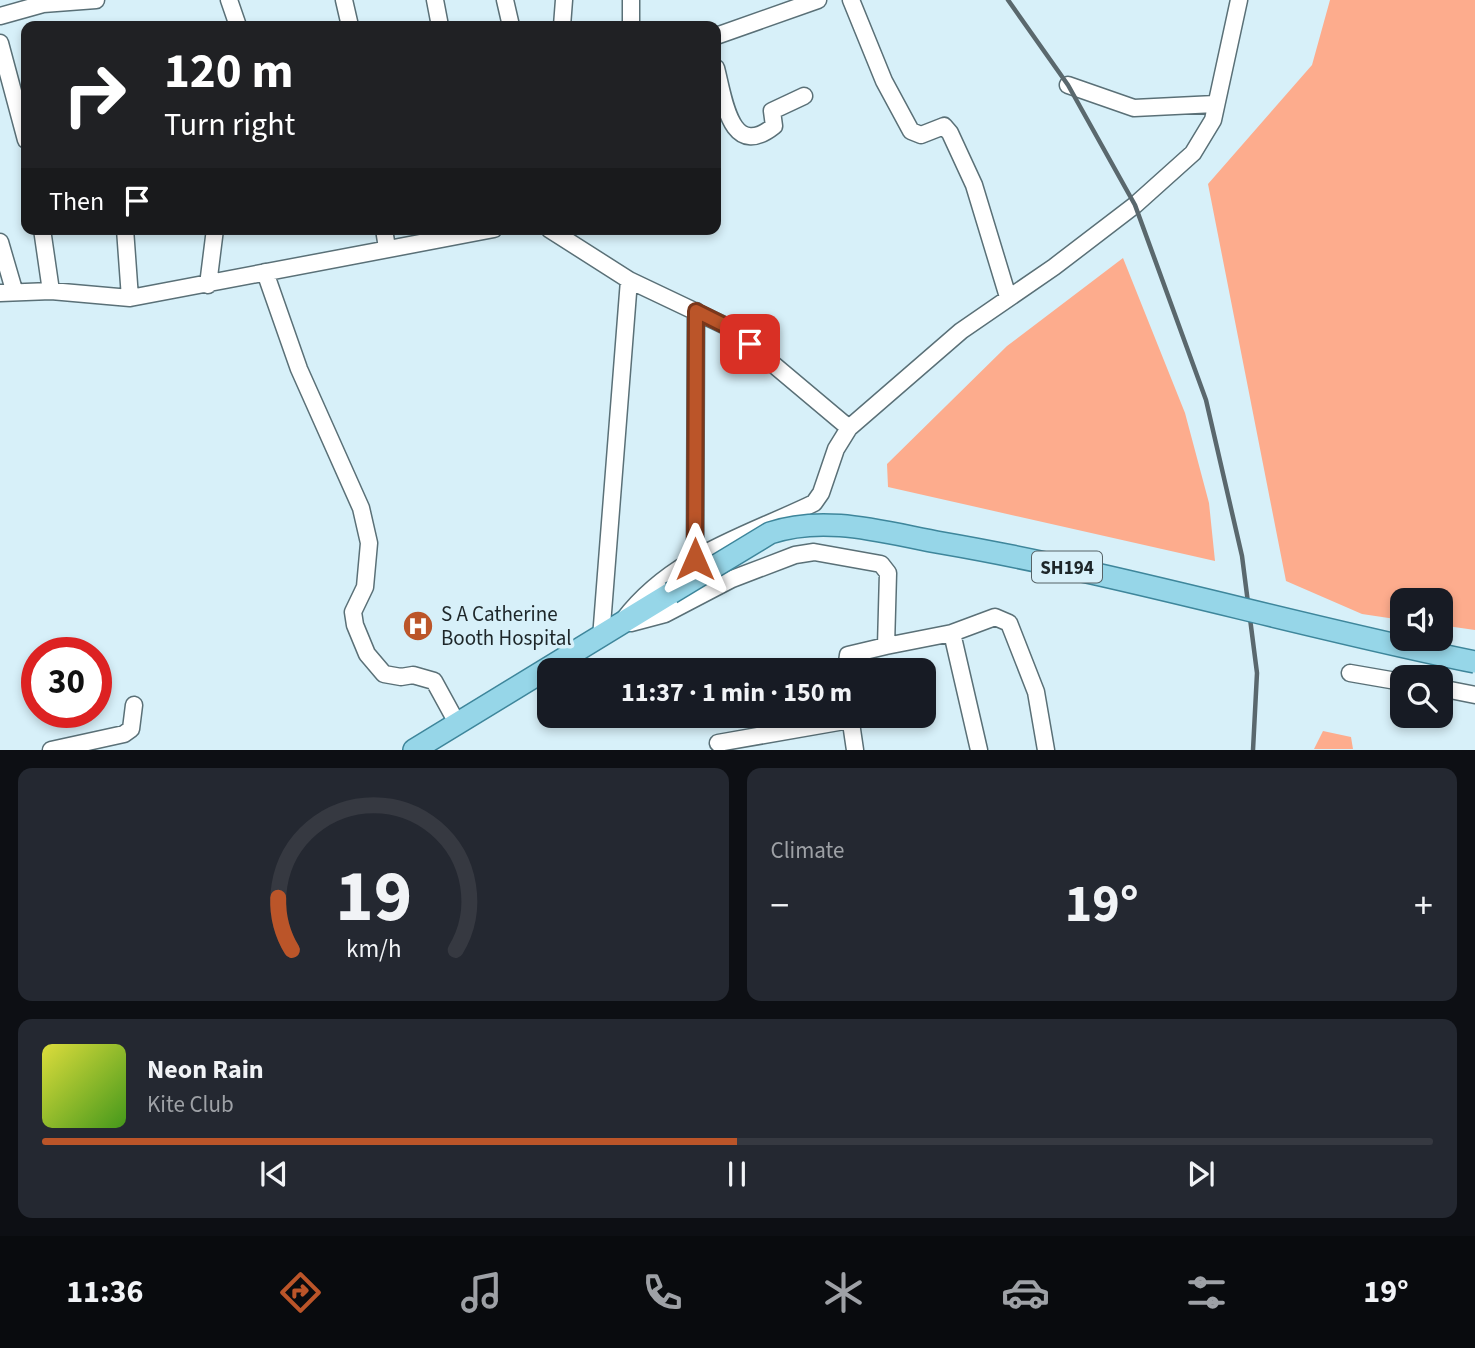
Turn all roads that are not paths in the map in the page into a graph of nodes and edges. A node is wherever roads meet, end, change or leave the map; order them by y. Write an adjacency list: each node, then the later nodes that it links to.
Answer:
1 (96, 0): 11 (street)
2 (229, 0): 12 (street)
3 (344, 0): 13 (street)
4 (435, 0): 14 (street)
5 (505, 0): 15 (street)
6 (565, 0): 16 (street)
7 (631, 0): 17 (street)
8 (851, 0): 38 (street)
9 (1239, 0): 23 (street)
10 (813, 1): 18 (street)
11 (0, 16)
12 (236, 21)
13 (349, 21)
14 (439, 21)
15 (510, 21)
16 (563, 21)
17 (631, 21)
18 (721, 34)
19 (0, 43): 24 (street)
20 (1068, 85): 23 (street)
21 (721, 87): 22 (street)
22 (804, 96)
23 (1215, 104): 38 (street)
24 (21, 121)
25 (43, 235): 36 (street)
26 (125, 235): 39 (street)
27 (214, 235): 35 (street)
28 (385, 235): 32 (street)
29 (460, 235): 32 (street)
30 (559, 235): 34 (street)
31 (0, 242): 37 (street)
32 (387, 248): 33 (street)
33 (265, 272): 35 (street); 53 (street)
34 (629, 279): 40 (street); 43 (street)
35 (208, 285): 39 (street)
36 (51, 291): 37 (street); 39 (street)
37 (7, 292)
38 (1009, 297): 41 (street)
39 (130, 298)
40 (696, 311): 41 (street); 42 (street)
41 (849, 428): 42 (street)
42 (695, 559): 43 (street)
43 (609, 632): 45 (street); 47 (main road, SH194, bridge); 53 (main road, SH194)
44 (951, 633): 45 (street); 60 (street); 61 (street)
45 (886, 646): 46 (street)
46 (848, 658)
47 (1475, 662)
48 (1350, 673): 49 (street)
49 (1390, 680)
50 (1453, 691): 51 (street)
51 (1475, 695)
52 (134, 705): 57 (street)
53 (457, 723): 58 (main road, SH194)
54 (797, 728): 56 (street)
55 (852, 728): 59 (street)
56 (718, 743)
57 (51, 750)
58 (414, 750)
59 (855, 750)
60 (979, 750)
61 (1046, 750)

